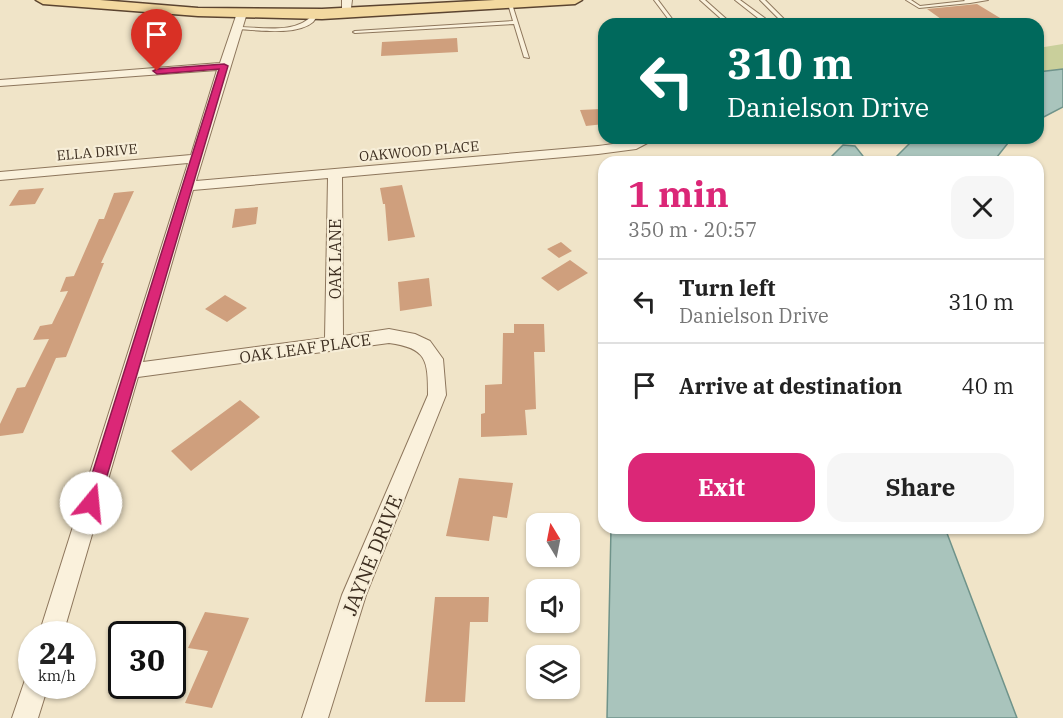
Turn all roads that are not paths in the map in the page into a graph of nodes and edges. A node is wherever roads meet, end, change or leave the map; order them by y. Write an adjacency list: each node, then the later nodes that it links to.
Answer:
1 (43, 0): 11 (main road)
2 (575, 0): 10 (main road)
3 (656, 0): 13 (lane)
4 (702, 0): 14 (lane)
5 (737, 0): 15 (lane)
6 (762, 0): 16 (lane)
7 (908, 0): 9 (lane)
8 (986, 0): 9 (lane)
9 (968, 1)
10 (510, 4): 12 (main road); 18 (lane)
11 (158, 5): 17 (main road)
12 (347, 7): 17 (main road)
13 (670, 18)
14 (723, 18)
15 (761, 18)
16 (781, 18)
17 (240, 21): 21 (street)
18 (516, 22): 19 (lane); 20 (lane)
19 (355, 32)
20 (527, 57)
21 (224, 66): 22 (street); 24 (street)
22 (0, 83)
23 (637, 144): 25 (street, OAKWOOD PLACE)
24 (197, 158): 26 (street, ELLA DRIVE); 27 (street)
25 (335, 174): 27 (street, OAKWOOD PLACE); 28 (street, OAK LANE)
26 (0, 176)
27 (188, 186): 29 (street)
28 (334, 344): 29 (street, OAK LEAF PLACE); 30 (street, OAK LEAF PLACE)
29 (131, 371): 31 (street)
30 (436, 395): 34 (street, JAYNE DRIVE)
31 (55, 621)
32 (31, 699): 33 (street)
33 (26, 718)
34 (315, 718)

